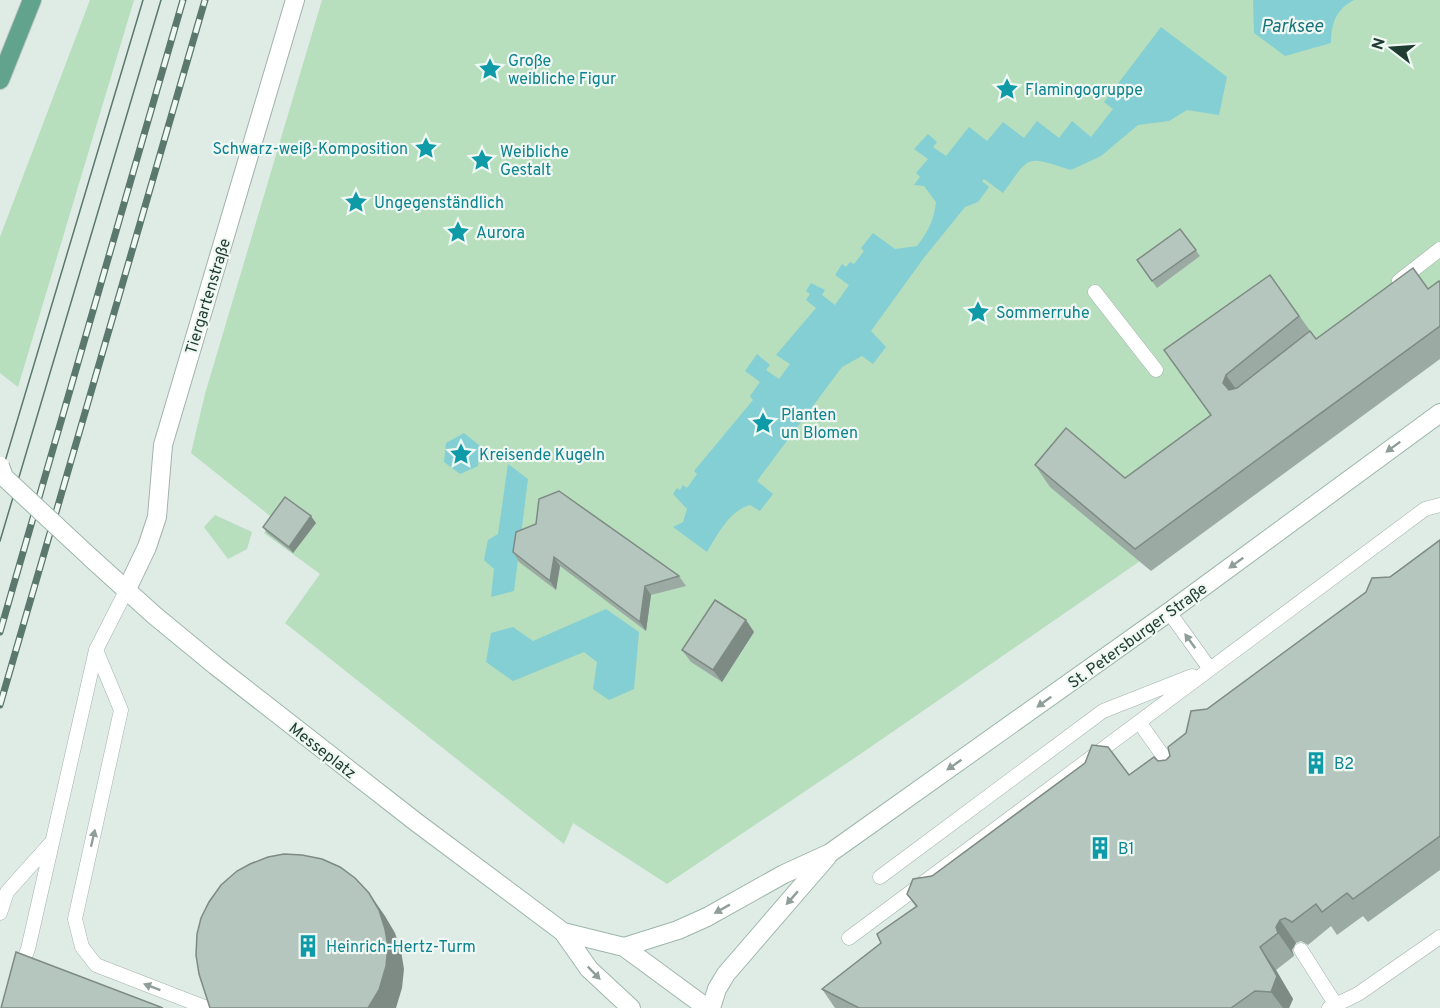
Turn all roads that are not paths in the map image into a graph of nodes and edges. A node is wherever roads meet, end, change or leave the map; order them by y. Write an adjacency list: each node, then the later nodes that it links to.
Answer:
1 (32, 0): 3 (main road)
2 (295, 0): 11 (street, Tiergartenstraße)
3 (0, 80)
4 (1440, 249): 6 (lane)
5 (1095, 292): 7 (lane)
6 (1385, 293)
7 (1156, 370)
8 (1440, 412): 12 (street, St. Petersburger Straße, one-way to 12)
9 (1, 473): 11 (street, Messeplatz, bridge)
10 (1440, 506): 14 (lane)
11 (126, 591): 13 (lane); 21 (street, Messeplatz)
12 (1169, 612): 14 (lane, one-way to 12); 18 (street, St. Petersburger Straße, one-way to 18)
13 (96, 650): 17 (lane); 28 (lane, one-way to 13)
14 (1210, 669): 15 (lane); 19 (lane)
15 (1139, 722): 16 (lane); 23 (lane)
16 (1177, 775)
17 (52, 842): 20 (lane); 26 (lane)
18 (830, 853): 24 (street, St. Petersburger Straße, one-way to 24); 30 (street, St. Petersburger Straße, one-way to 30)
19 (880, 877)
20 (0, 913)
21 (563, 932): 24 (street, Messeplatz); 29 (street, Messeplatz, one-way to 29)
22 (1440, 937): 27 (lane)
23 (849, 938)
24 (624, 947): 30 (street, Messeplatz)
25 (1301, 950): 27 (lane)
26 (12, 988)
27 (1332, 1006)
28 (207, 1008)
29 (631, 1008)
30 (709, 1008)

